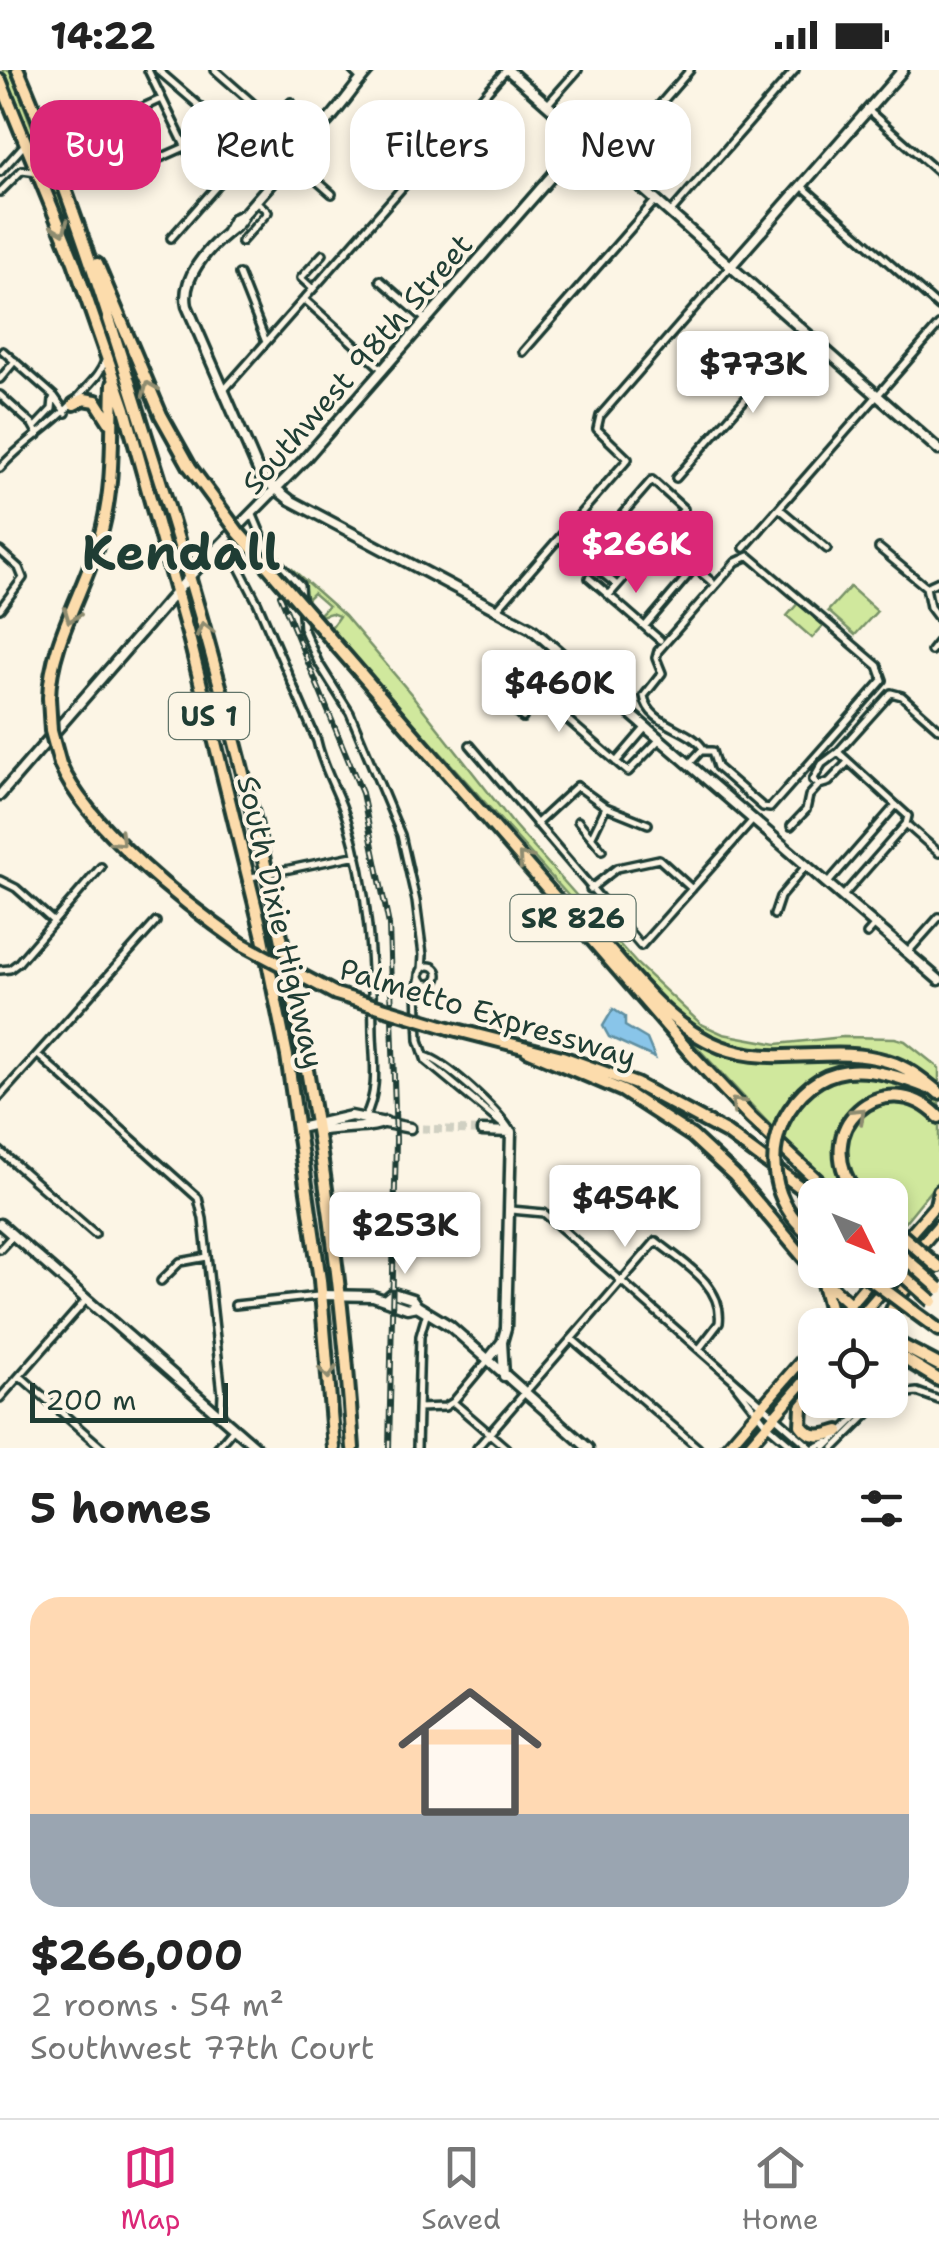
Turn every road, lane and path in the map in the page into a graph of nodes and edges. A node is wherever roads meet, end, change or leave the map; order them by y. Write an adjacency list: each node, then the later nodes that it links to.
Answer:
1 (18, 70): 40 (highway, South Dixie Highway / US 1)
2 (148, 70): 14 (street)
3 (158, 70): 15 (street)
4 (215, 70): 16 (street)
5 (352, 70): 12 (street)
6 (369, 70): 12 (street)
7 (507, 70): 19 (street); 47 (street)
8 (578, 70): 17 (street)
9 (690, 70): 18 (street)
10 (795, 70): 39 (street)
11 (903, 70): 20 (street)
12 (361, 78): 21 (street)
13 (0, 80): 23 (highway, South Dixie Highway / US 1)
14 (161, 100): 22 (street)
15 (193, 100)
16 (249, 100)
17 (551, 100)
18 (664, 100)
19 (545, 103)
20 (868, 110): 27 (street); 29 (street)
21 (330, 116)
22 (181, 140)
23 (26, 141): 24 (highway, South Dixie Highway / US 1); 26 (street)
24 (30, 151)
25 (30, 171): 35 (street)
26 (0, 172)
27 (939, 173)
28 (545, 184): 50 (street, Southwest 98th Street)
29 (801, 186): 44 (street); 49 (street)
30 (45, 190): 56 (highway, South Dixie Highway / US 1, one-way to 56)
31 (212, 190): 41 (street)
32 (264, 190): 37 (street)
33 (327, 190): 36 (street)
34 (642, 190): 38 (street)
35 (0, 192)
36 (332, 194)
37 (255, 200): 42 (street); 61 (street)
38 (654, 201): 39 (street); 55 (street)
39 (669, 214): 44 (street)
40 (79, 223): 88 (highway, South Dixie Highway / US 1); 141 (highway, Palmetto Expressway / SR 826, one-way to 40, bridge)
41 (171, 238)
42 (242, 242)
43 (322, 254): 47 (street)
44 (730, 268): 52 (street); 76 (street)
45 (239, 274): 53 (street)
46 (380, 280): 50 (street)
47 (313, 289): 48 (street)
48 (304, 299): 53 (street); 58 (street)
49 (939, 308)
50 (426, 320): 58 (street, Southwest 98th Street)
51 (939, 325): 64 (street)
52 (804, 332): 64 (street); 71 (street)
53 (266, 342): 61 (street)
54 (3, 351): 57 (street)
55 (523, 352)
56 (106, 353): 59 (highway, South Dixie Highway / US 1); 65 (street)
57 (15, 362): 60 (street); 63 (street)
58 (384, 370): 72 (street, Southwest 98th Street)
59 (113, 375): 67 (highway, Palmetto Expressway); 94 (highway, South Dixie Highway / US 1)
60 (0, 378)
61 (223, 391): 72 (street)
62 (0, 395): 66 (street)
63 (54, 396): 65 (street); 65 (street); 66 (street)
64 (877, 396): 69 (street); 73 (street)
65 (70, 408): 67 (highway); 68 (street)
66 (34, 426): 68 (street)
67 (113, 430): 159 (highway, Palmetto Expressway, one-way to 159, bridge)
68 (38, 435): 70 (street)
69 (939, 450)
70 (0, 468)
71 (676, 478)
72 (275, 490): 74 (street, Southwest 98th Street); 96 (street)
73 (779, 508): 82 (street); 84 (street)
74 (253, 515): 79 (street, Southwest 98th Street); 150 (street)
75 (619, 518): 77 (street); 80 (street); 81 (street)
76 (565, 532): 78 (street); 80 (street)
77 (660, 537): 81 (street); 87 (street)
78 (559, 538): 86 (street); 96 (street)
79 (225, 540): 88 (street, Southwest 98th Street); 132 (street)
80 (588, 546): 86 (street)
81 (652, 546): 92 (street)
82 (744, 548)
83 (879, 548): 93 (street)
84 (827, 549)
85 (0, 551): 97 (street)
86 (587, 558): 92 (street)
87 (695, 568): 91 (street); 99 (street)
88 (190, 576): 94 (street, Southwest 98th Street); 109 (highway, South Dixie Highway / US 1, one-way to 88)
89 (590, 578): 95 (street)
90 (939, 581): 93 (street)
91 (712, 582)
92 (618, 585): 95 (street)
93 (926, 587): 98 (street)
94 (178, 591): 111 (highway, South Dixie Highway / US 1); 120 (street, Southwest 98th Street)
95 (609, 595): 99 (street)
96 (498, 608): 102 (street)
97 (0, 609)
98 (939, 619)
99 (644, 626): 100 (street)
100 (660, 640)
101 (939, 642): 103 (street)
102 (555, 647): 104 (street); 106 (street)
103 (931, 651)
104 (524, 682): 105 (street); 114 (street)
105 (524, 718)
106 (646, 727): 108 (street); 114 (street)
107 (939, 728): 113 (street)
108 (660, 739): 114 (street); 116 (street)
109 (235, 744): 111 (highway); 135 (highway, South Dixie Highway / US 1)
110 (470, 746): 125 (street)
111 (216, 748): 136 (highway, South Dixie Highway / US 1)
112 (704, 750): 116 (street); 117 (street); 117 (street)
113 (838, 752): 115 (street); 119 (street)
114 (616, 762)
115 (848, 762): 119 (street); 121 (street)
116 (689, 764): 118 (street)
117 (718, 767): 118 (street)
118 (708, 781): 123 (street)
119 (819, 785): 128 (street)
120 (0, 795)
121 (896, 805): 127 (street); 138 (street)
122 (606, 807): 125 (street); 126 (street); 129 (street)
123 (752, 820): 133 (street); 140 (street)
124 (578, 821): 129 (street)
125 (535, 824): 139 (street)
126 (648, 824)
127 (906, 824): 131 (street); 142 (street)
128 (790, 826)
129 (592, 836): 130 (street)
130 (602, 850)
131 (939, 853)
132 (357, 855): 135 (street); 163 (street)
133 (806, 866): 138 (street); 143 (street)
134 (101, 867): 145 (street)
135 (266, 874): 136 (street); 158 (highway, South Dixie Highway / US 1)
136 (248, 878): 156 (highway, South Dixie Highway / US 1)
137 (0, 880): 145 (street)
138 (827, 884): 142 (street)
139 (590, 888): 140 (street); 140 (street)
140 (692, 889)
141 (555, 894): 162 (highway); 172 (highway, Palmetto Expressway / SR 826, one-way to 141)
142 (842, 897): 147 (street)
143 (774, 916)
144 (939, 918): 149 (street)
145 (54, 922): 152 (street)
146 (156, 922): 160 (street)
147 (875, 925): 148 (street); 149 (street)
148 (867, 934)
149 (908, 953): 154 (street)
150 (424, 955): 151 (street); 153 (street)
151 (433, 967): 153 (street); 155 (street)
152 (3, 971)
153 (421, 973): 155 (street); 157 (street)
154 (939, 980)
155 (430, 984): 157 (street)
156 (273, 986): 158 (highway); 167 (highway, South Dixie Highway / US 1)
157 (420, 998): 170 (street)
158 (294, 1010): 166 (highway, South Dixie Highway / US 1)
159 (526, 1050): 174 (highway, Palmetto Expressway); 186 (highway)
160 (38, 1056): 161 (street); 187 (street)
161 (1, 1093)
162 (938, 1093): 178 (highway, bridge)
163 (365, 1116): 165 (street); 166 (street)
164 (939, 1117): 173 (highway, one-way to 164)
165 (385, 1122): 166 (street); 168 (street)
166 (315, 1124): 167 (street); 197 (highway, US 1)
167 (300, 1128): 198 (highway, South Dixie Highway / US 1)
168 (410, 1128)
169 (482, 1131): 170 (street)
170 (511, 1132): 177 (street)
171 (0, 1151): 181 (street)
172 (815, 1178)
173 (845, 1178)
174 (798, 1185)
175 (939, 1191): 176 (highway)
176 (937, 1203): 183 (main road)
177 (510, 1210): 192 (street); 209 (street)
178 (798, 1222)
179 (0, 1224): 182 (street)
180 (939, 1224): 203 (main road)
181 (95, 1234)
182 (13, 1235): 185 (street); 199 (street)
183 (908, 1239)
184 (908, 1241): 189 (highway, bridge)
185 (0, 1249)
186 (798, 1251)
187 (207, 1257): 191 (street); 227 (street)
188 (908, 1261): 196 (highway, bridge)
189 (939, 1267): 205 (highway)
190 (908, 1278): 201 (highway, bridge)
191 (161, 1281)
192 (622, 1281): 208 (street); 210 (street); 210 (street)
193 (832, 1288): 200 (highway)
194 (864, 1288): 200 (main road)
195 (882, 1288): 207 (highway, bridge)
196 (939, 1288)
197 (339, 1294): 198 (street); 206 (street); 241 (highway, US 1)
198 (321, 1295): 202 (street); 240 (highway, South Dixie Highway / US 1, one-way to 240)
199 (86, 1300): 216 (street); 227 (street)
200 (850, 1304): 203 (main road); 204 (main road)
201 (936, 1304)
202 (236, 1305)
203 (870, 1306)
204 (846, 1308)
205 (892, 1308)
206 (428, 1311): 212 (street); 225 (street)
207 (939, 1330)
208 (572, 1339): 221 (street); 246 (street)
209 (502, 1342): 212 (street); 217 (street)
210 (700, 1349): 226 (street)
211 (908, 1350): 215 (highway)
212 (488, 1360): 217 (street); 224 (street)
213 (908, 1363): 218 (highway)
214 (798, 1364): 226 (main road)
215 (939, 1365)
216 (20, 1376): 222 (street); 237 (street)
217 (504, 1376): 221 (street)
218 (939, 1380)
219 (798, 1389): 231 (main road)
220 (908, 1393): 223 (street)
221 (524, 1394): 234 (street); 245 (street)
222 (0, 1398)
223 (939, 1400)
224 (453, 1402): 225 (street); 234 (street)
225 (418, 1408): 242 (street)
226 (759, 1409): 231 (street); 247 (main road)
227 (221, 1417): 232 (street)
228 (801, 1418): 233 (highway)
229 (853, 1418): 233 (street)
230 (864, 1418): 251 (street)
231 (770, 1421): 236 (street); 248 (main road); 249 (street)
232 (234, 1428): 238 (street); 239 (street)
233 (839, 1430): 235 (street)
234 (490, 1433): 243 (street); 244 (street)
235 (830, 1440): 236 (street); 250 (street)
236 (810, 1447)
237 (102, 1448)
238 (218, 1448)
239 (256, 1448)
240 (334, 1448)
241 (353, 1448)
242 (418, 1448)
243 (477, 1448)
244 (506, 1448)
245 (588, 1448)
246 (698, 1448)
247 (726, 1448)
248 (747, 1448)
249 (794, 1448)
250 (824, 1448)
251 (834, 1448)

